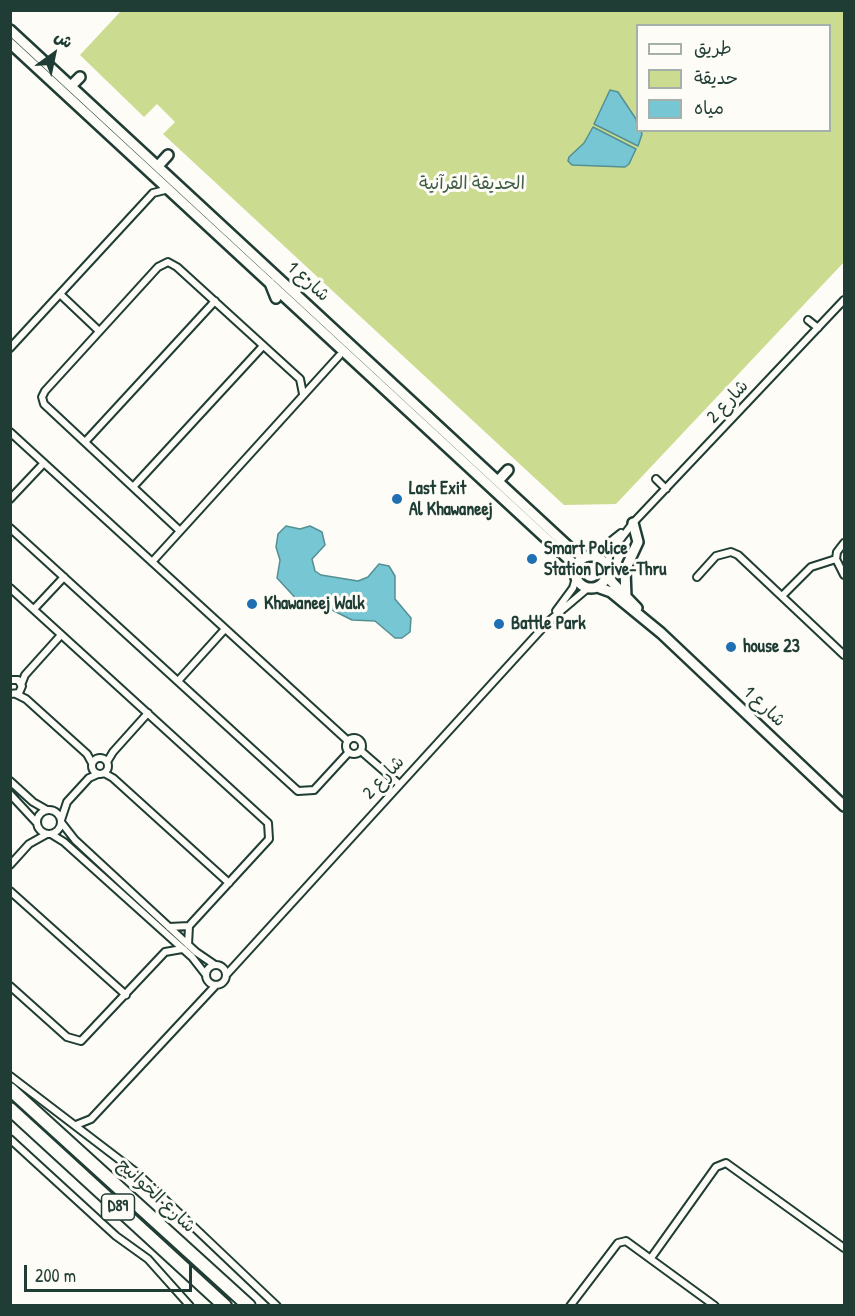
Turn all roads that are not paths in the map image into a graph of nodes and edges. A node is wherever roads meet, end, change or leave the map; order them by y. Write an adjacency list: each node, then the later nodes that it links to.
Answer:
1 (10, 30): 4 (street, شارع 1)
2 (12, 43): 6 (street, شارع 1)
3 (80, 77): 4 (street)
4 (71, 86): 6 (street, شارع 1)
5 (168, 155): 6 (street)
6 (157, 171): 7 (street, شارع 1); 8 (street); 11 (street, شارع 1)
7 (169, 189): 8 (street); 9 (street, شارع 1)
8 (153, 193): 12 (street)
9 (269, 281): 13 (street); 41 (street, شارع 1)
10 (304, 282): 11 (street)
11 (294, 292): 30 (street, شارع 1)
12 (60, 294): 18 (street); 20 (street)
13 (276, 298)
14 (844, 300): 17 (street, شارع 2)
15 (215, 302): 18 (street); 19 (street); 26 (street)
16 (808, 320): 17 (street)
17 (818, 328): 32 (street, شارع 2)
18 (99, 331): 26 (street)
19 (263, 346): 22 (street); 31 (street)
20 (10, 348)
21 (339, 356): 23 (street)
22 (300, 379): 23 (street); 24 (street)
23 (315, 382): 24 (street)
24 (303, 394): 36 (street)
25 (10, 432): 27 (street)
26 (85, 442): 31 (street)
27 (44, 463): 33 (street); 40 (street)
28 (508, 470): 30 (street)
29 (656, 479): 32 (street)
30 (498, 481): 38 (street, شارع 1)
31 (133, 487): 36 (street)
32 (666, 489): 34 (street, شارع 2)
33 (10, 499)
34 (633, 523): 38 (street, شارع 2); 42 (street, شارع 2); 50 (street)
35 (10, 528): 44 (street)
36 (180, 531): 40 (street)
37 (844, 543): 39 (street)
38 (588, 556): 41 (street); 42 (street)
39 (836, 559): 43 (street); 49 (street)
40 (152, 562): 53 (street)
41 (576, 566): 46 (street)
42 (607, 570): 47 (street); 50 (street, شارع 1)
43 (844, 575)
44 (64, 577): 51 (street); 57 (street)
45 (697, 577): 49 (street)
46 (576, 578): 47 (street); 52 (street, شارع 2)
47 (592, 587): 52 (street, شارع 2); 54 (street, شارع 1)
48 (10, 588): 51 (street)
49 (782, 596): 56 (street)
50 (626, 597): 54 (street, شارع 1)
51 (34, 609): 55 (street)
52 (553, 617): 67 (street, شارع 2)
53 (225, 629): 57 (street); 62 (street)
54 (661, 633): 70 (street, شارع 1)
55 (62, 635): 58 (street); 61 (street)
56 (844, 655)
57 (178, 681): 64 (street)
58 (17, 683): 59 (street); 60 (street)
59 (12, 695): 60 (street)
60 (26, 699): 65 (street)
61 (148, 713): 65 (street); 77 (street)
62 (348, 741): 63 (street); 64 (street)
63 (361, 751): 64 (street); 67 (street)
64 (349, 752)
65 (100, 766): 69 (street); 77 (street)
66 (10, 782): 71 (street)
67 (398, 786): 83 (street, شارع 2)
68 (10, 794): 73 (street)
69 (68, 802): 71 (street); 72 (street)
70 (844, 806)
71 (48, 810): 72 (street); 73 (street)
72 (61, 821): 74 (street); 80 (street)
73 (37, 825): 74 (street); 75 (street)
74 (49, 834): 75 (street); 80 (street)
75 (30, 844): 76 (street)
76 (10, 864)
77 (229, 883): 79 (street)
78 (10, 891): 89 (street)
79 (189, 926): 80 (street); 81 (street)
80 (168, 931): 81 (street); 82 (street)
81 (185, 947): 82 (street); 84 (street); 86 (street)
82 (165, 952): 89 (street)
83 (237, 960): 84 (street, شارع 2); 85 (street, شارع 2)
84 (217, 965): 85 (street); 86 (street)
85 (226, 974): 87 (street)
86 (207, 977): 87 (street); 90 (street)
87 (216, 985): 90 (street)
88 (10, 986): 89 (street)
89 (126, 995)
90 (202, 997): 94 (street)
91 (10, 1076): 95 (street)
92 (10, 1089): 102 (highway, شارع الخوانيج)
93 (10, 1109): 101 (highway, شارع الخوانيج / D89)
94 (91, 1119): 95 (street); 96 (street)
95 (76, 1125): 96 (street)
96 (90, 1135): 103 (street)
97 (10, 1139): 100 (street)
98 (844, 1248): 99 (street)
99 (651, 1258): 104 (street); 105 (street)
100 (190, 1305)
101 (225, 1305)
102 (249, 1305)
103 (277, 1305)
104 (570, 1305)
105 (715, 1305)

